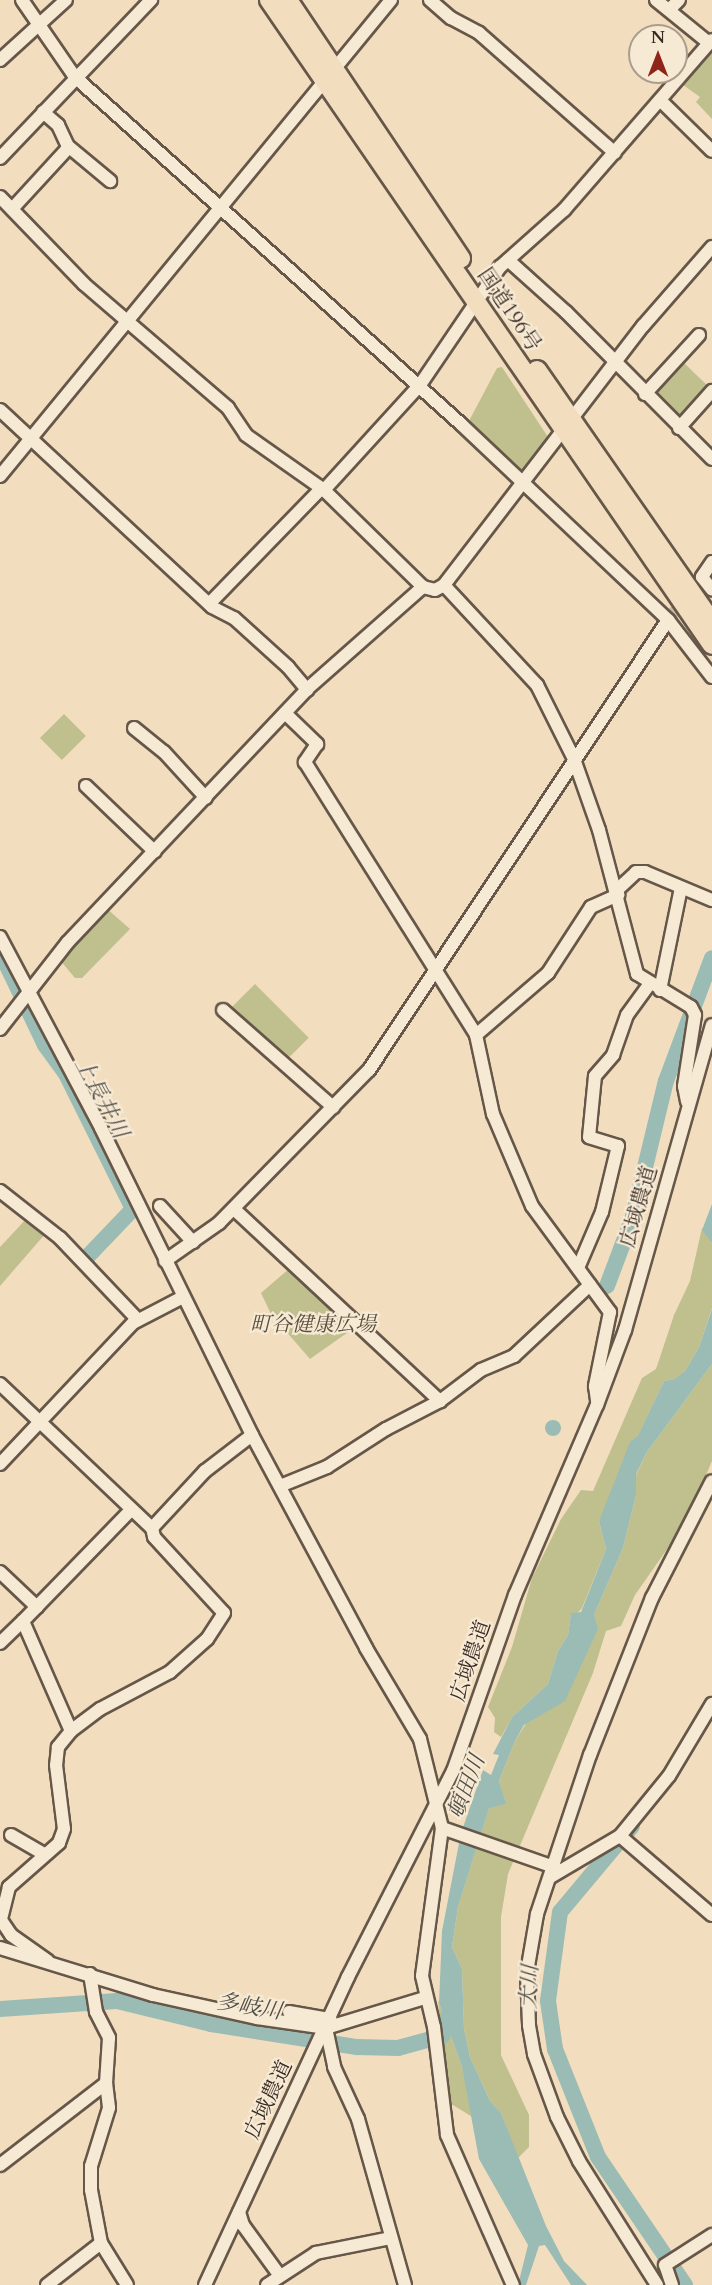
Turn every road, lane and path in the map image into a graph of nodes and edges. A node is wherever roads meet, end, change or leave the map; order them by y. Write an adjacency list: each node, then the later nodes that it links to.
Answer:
1 (22, 0): 11 (street)
2 (66, 0): 11 (street)
3 (150, 0): 15 (street)
4 (269, 0): 14 (highway, 国道196号)
5 (288, 0): 14 (highway, 国道196号)
6 (391, 0): 14 (street)
7 (430, 0): 20 (street)
8 (656, 0): 10 (street)
9 (679, 0): 10 (street)
10 (669, 10): 12 (street)
11 (37, 26): 13 (street); 15 (street)
12 (711, 42): 16 (street)
13 (0, 60)
14 (330, 76): 24 (street); 28 (highway, 国道196号)
15 (75, 77): 17 (street); 24 (street)
16 (662, 101): 19 (street); 20 (street)
17 (43, 112): 18 (street); 21 (street)
18 (69, 147): 22 (street); 25 (street)
19 (712, 151)
20 (615, 153): 27 (street)
21 (0, 158)
22 (110, 181)
23 (0, 197): 25 (street)
24 (222, 207): 29 (street); 32 (street)
25 (12, 209): 29 (street)
26 (712, 247): 31 (street)
27 (508, 260): 28 (street); 31 (street)
28 (479, 295): 32 (street); 36 (highway, 国道196号)
29 (128, 322): 38 (street); 42 (street)
30 (699, 335): 34 (street)
31 (615, 364): 34 (street); 36 (street)
32 (420, 386): 41 (street); 42 (street)
33 (712, 391): 37 (street)
34 (645, 394): 37 (street)
35 (0, 410): 38 (street)
36 (567, 425): 41 (street); 49 (highway, 国道196号); 50 (highway, 国道196号)
37 (679, 428): 39 (street)
38 (32, 439): 40 (street); 47 (street)
39 (712, 459)
40 (0, 476)
41 (523, 484): 44 (street); 48 (street)
42 (323, 489): 45 (street); 47 (street)
43 (712, 562): 46 (street)
44 (444, 585): 45 (street); 55 (street)
45 (423, 587): 52 (street)
46 (712, 590)
47 (209, 604): 52 (street)
48 (668, 620): 51 (street); 55 (street)
49 (712, 622)
50 (712, 645)
51 (712, 677)
52 (307, 690): 53 (street)
53 (285, 713): 57 (street); 63 (street)
54 (134, 728): 57 (street)
55 (574, 759): 60 (street); 63 (street)
56 (86, 786): 58 (street)
57 (206, 798): 58 (street)
58 (155, 852): 65 (street)
59 (681, 888): 60 (street); 61 (street); 64 (street)
60 (618, 893): 64 (street); 69 (street)
61 (712, 900)
62 (0, 937): 65 (street)
63 (437, 970): 69 (street); 71 (street)
64 (655, 986): 70 (street); 77 (street)
65 (29, 992): 68 (street); 76 (street)
66 (223, 1010): 71 (street)
67 (712, 1025): 70 (street, 広域農道)
68 (0, 1029)
69 (476, 1035): 77 (street)
70 (687, 1106): 83 (street, 広域農道)
71 (333, 1107): 74 (street)
72 (0, 1191): 80 (street)
73 (160, 1206): 75 (street)
74 (234, 1209): 75 (street); 82 (street)
75 (193, 1242): 76 (street)
76 (165, 1261): 79 (street)
77 (578, 1268): 78 (street)
78 (590, 1285): 82 (street); 83 (street)
79 (183, 1297): 80 (street); 85 (street)
80 (138, 1320): 84 (street)
81 (0, 1384): 84 (street)
82 (440, 1401): 87 (street)
83 (597, 1405): 97 (street, 広域農道)
84 (40, 1421): 86 (street); 89 (street)
85 (252, 1435): 87 (street); 90 (street)
86 (0, 1464)
87 (280, 1486): 97 (street)
88 (711, 1486): 102 (street)
89 (131, 1510): 90 (street); 92 (street)
90 (152, 1528): 96 (street)
91 (0, 1572): 92 (street)
92 (37, 1607): 93 (street)
93 (23, 1621): 94 (street); 96 (street)
94 (0, 1643)
95 (712, 1704): 100 (street)
96 (70, 1731): 101 (street)
97 (436, 1804): 98 (street); 109 (street, 広域農道)
98 (442, 1828): 102 (street); 107 (street)
99 (10, 1835): 101 (street)
100 (620, 1836): 102 (street); 103 (street)
101 (44, 1854): 105 (street)
102 (553, 1872): 123 (street)
103 (712, 1915)
104 (0, 1948): 105 (street)
105 (48, 1961): 106 (street)
106 (90, 1974): 109 (street); 110 (street)
107 (425, 1998): 109 (street); 122 (street)
108 (289, 2012): 109 (street)
109 (328, 2023): 112 (street, 広域農道); 114 (street)
110 (106, 2083): 111 (street); 115 (street)
111 (0, 2165)
112 (239, 2212): 116 (street); 119 (street, 広域農道)
113 (712, 2235): 124 (street)
114 (391, 2238): 116 (street); 121 (street)
115 (101, 2243): 117 (street); 118 (street)
116 (280, 2276): 120 (street)
117 (47, 2285)
118 (127, 2285)
119 (205, 2285)
120 (267, 2285)
121 (405, 2285)
122 (513, 2285)
123 (657, 2285)
124 (672, 2285)

